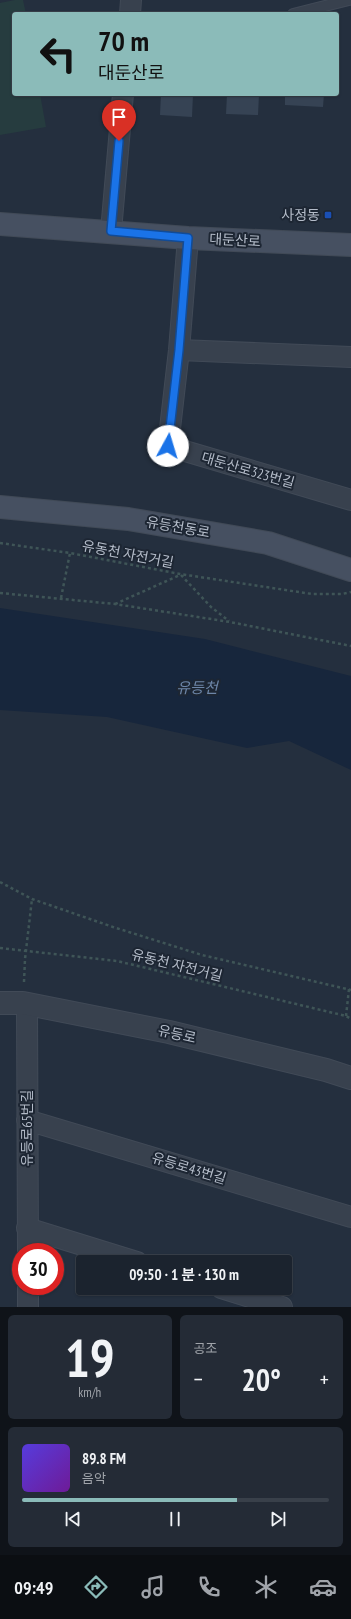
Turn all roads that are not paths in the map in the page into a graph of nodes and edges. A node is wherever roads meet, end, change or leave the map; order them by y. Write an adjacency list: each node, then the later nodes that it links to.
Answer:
1 (131, 0): 3 (street)
2 (349, 0): 4 (lane)
3 (130, 12)
4 (301, 12)
5 (123, 96): 7 (street)
6 (0, 224): 7 (main road, 대둔산로)
7 (111, 231): 8 (main road, 대둔산로)
8 (188, 238): 9 (main road, 대둔산로); 10 (street, 대둔산로323번길)
9 (351, 245)
10 (179, 350): 11 (street); 12 (street, 대둔산로323번길)
11 (351, 357)
12 (351, 500)
13 (0, 507): 14 (main road, 유등천동로)
14 (351, 570)
15 (0, 1002): 16 (street, 유등로)
16 (27, 1004): 17 (street, 유등로); 18 (street, 유등로65번길)
17 (351, 1078)
18 (27, 1120): 19 (street, 유등로43번길); 20 (street, 유등로65번길)
19 (351, 1217)
20 (28, 1228): 21 (street, 유등로65번길); 22 (street)
21 (28, 1243)
22 (115, 1255)
23 (28, 1295): 25 (street)
24 (243, 1295): 26 (street)
25 (28, 1307)
26 (282, 1307)

